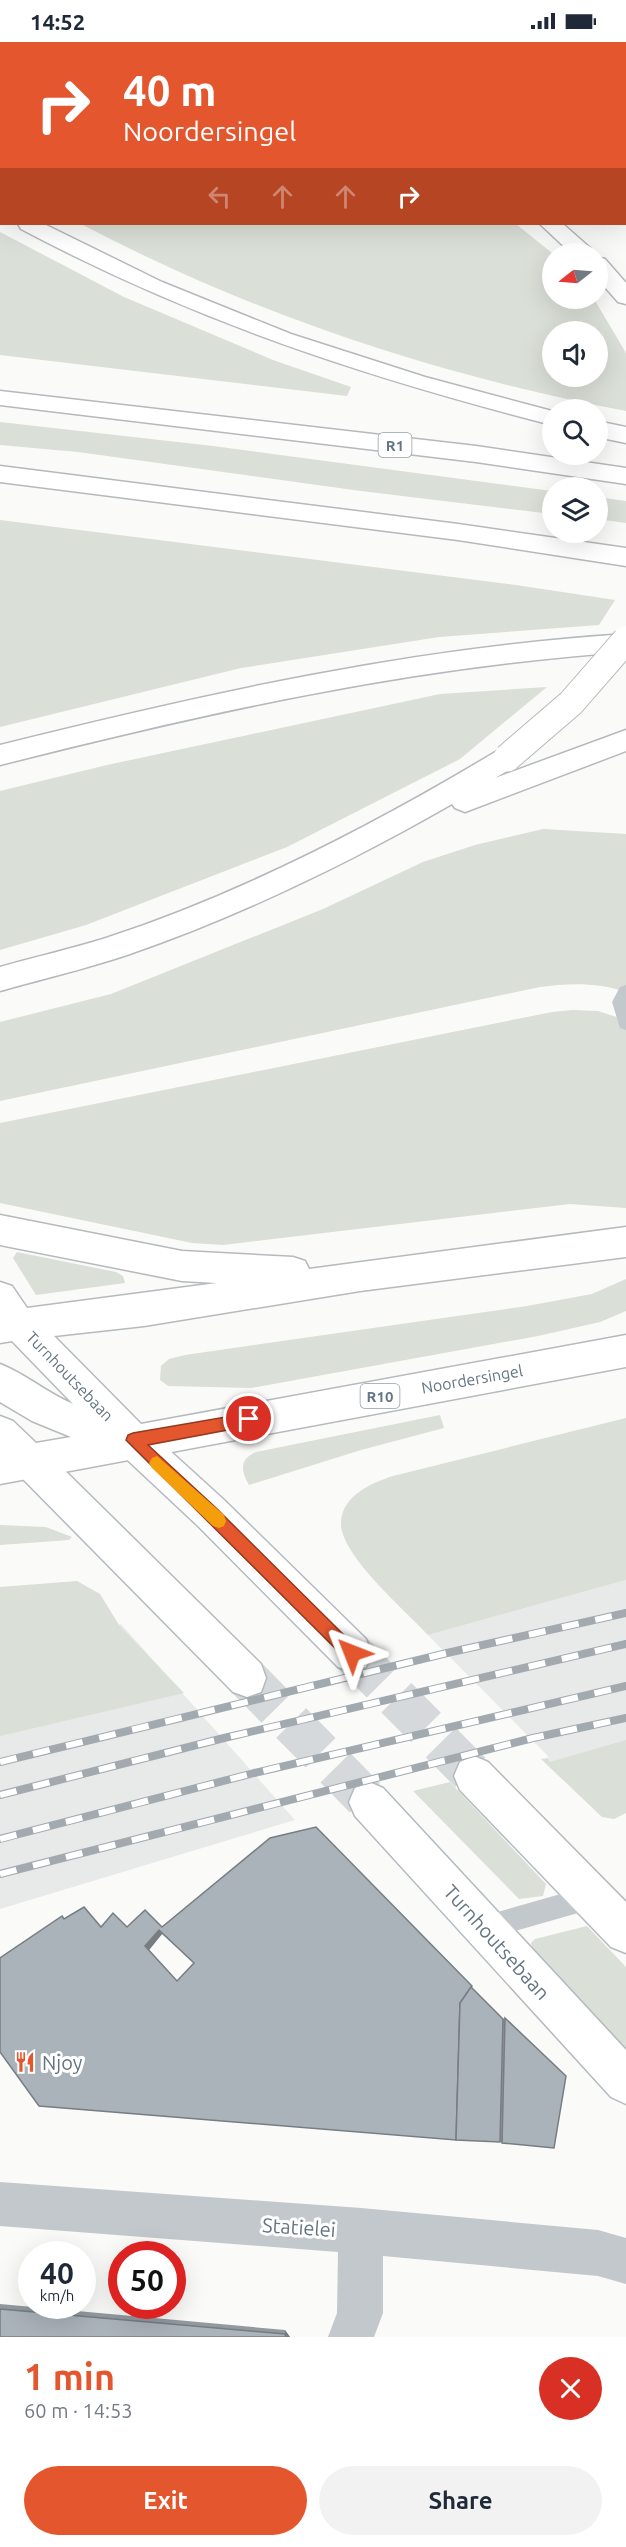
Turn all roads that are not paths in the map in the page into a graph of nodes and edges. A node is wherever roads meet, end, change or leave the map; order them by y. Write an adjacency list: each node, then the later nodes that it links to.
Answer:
1 (31, 225): 7 (main road)
2 (552, 225): 3 (main road)
3 (573, 243)
4 (608, 277): 5 (main road)
5 (626, 297)
6 (0, 398): 11 (main road, R1)
7 (542, 415)
8 (608, 431): 9 (main road)
9 (626, 435)
10 (0, 474): 12 (main road)
11 (626, 476)
12 (626, 557)
13 (626, 641): 15 (main road); 16 (main road, bridge)
14 (626, 740): 16 (main road)
15 (0, 755)
16 (341, 850): 17 (main road)
17 (0, 979)
18 (626, 992): 19 (lane)
19 (626, 1023)
20 (0, 1230): 22 (main road)
21 (626, 1242): 22 (main road)
22 (360, 1276): 24 (main road)
23 (0, 1297): 24 (main road, Turnhoutsebaan)
24 (10, 1326): 28 (main road, Turnhoutsebaan)
25 (626, 1351): 28 (main road, Noordersingel / R10)
26 (0, 1380): 28 (main road)
27 (0, 1433): 29 (main road)
28 (133, 1440): 29 (main road, Noordersingel / R10); 30 (main road, Turnhoutsebaan)
29 (16, 1465): 31 (main road)
30 (352, 1653)
31 (247, 1678)
32 (474, 1776): 34 (main road)
33 (369, 1802): 35 (main road, Turnhoutsebaan)
34 (615, 1913): 35 (lane)
35 (484, 1928): 36 (main road, Turnhoutsebaan)
36 (626, 2082)
37 (0, 2204): 38 (street, Statielei)
38 (361, 2231): 39 (street, Statielei); 40 (street)
39 (617, 2253)
40 (351, 2337)

